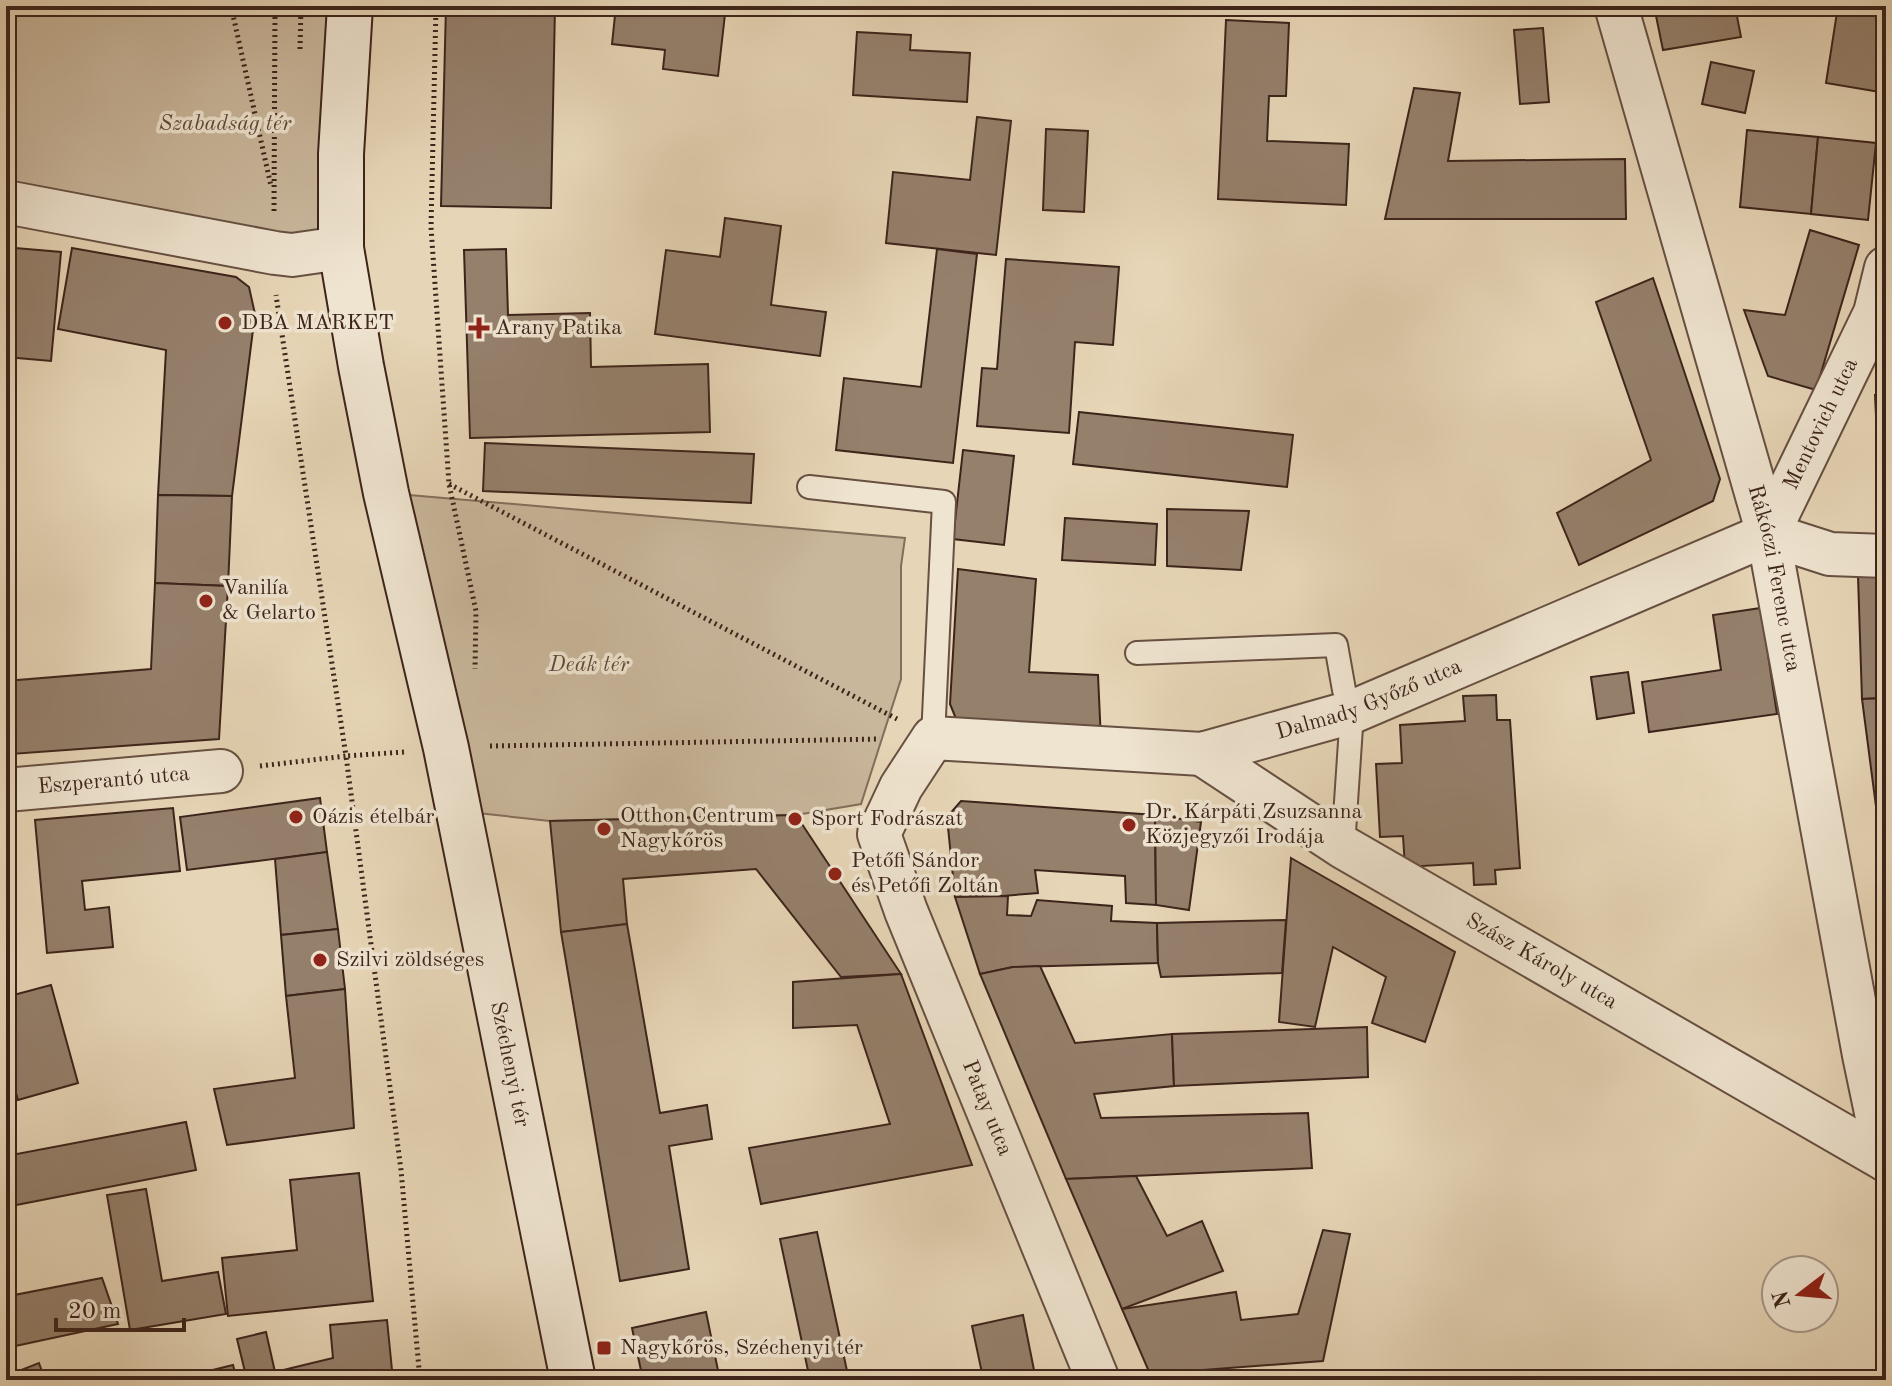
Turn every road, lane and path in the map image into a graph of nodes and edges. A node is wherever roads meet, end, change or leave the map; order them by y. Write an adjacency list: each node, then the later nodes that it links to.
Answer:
1 (231, 6): 2 (path)
2 (275, 6)
3 (350, 6): 7 (main road)
4 (436, 6): 10 (path)
5 (1616, 6): 12 (street, Rákóczi Ferenc utca)
6 (6, 202): 7 (street)
7 (341, 248): 19 (main road)
8 (1886, 268): 12 (street, Mentovich utca)
9 (275, 289): 21 (path)
10 (449, 484): 15 (path); 17 (path)
11 (809, 487): 17 (lane)
12 (1768, 534): 13 (street); 16 (street, Dalmady Győző utca); 25 (street, Rákóczi Ferenc utca)
13 (1886, 556)
14 (1137, 653): 16 (lane)
15 (475, 671)
16 (1352, 712): 20 (street, Dalmady Győző utca); 24 (lane)
17 (933, 738): 18 (path); 20 (street, Dalmady Győző utca); 28 (street, Patay utca)
18 (489, 746)
19 (426, 750): 21 (path); 27 (main road, Széchenyi tér)
20 (1202, 754): 24 (street, Szász Károly utca)
21 (346, 756): 22 (path); 26 (path)
22 (221, 771): 23 (street, Eszperantó utca)
23 (6, 790)
24 (1343, 847): 25 (street, Szász Károly utca)
25 (1886, 1160)
26 (420, 1380)
27 (573, 1380)
28 (1098, 1380)

